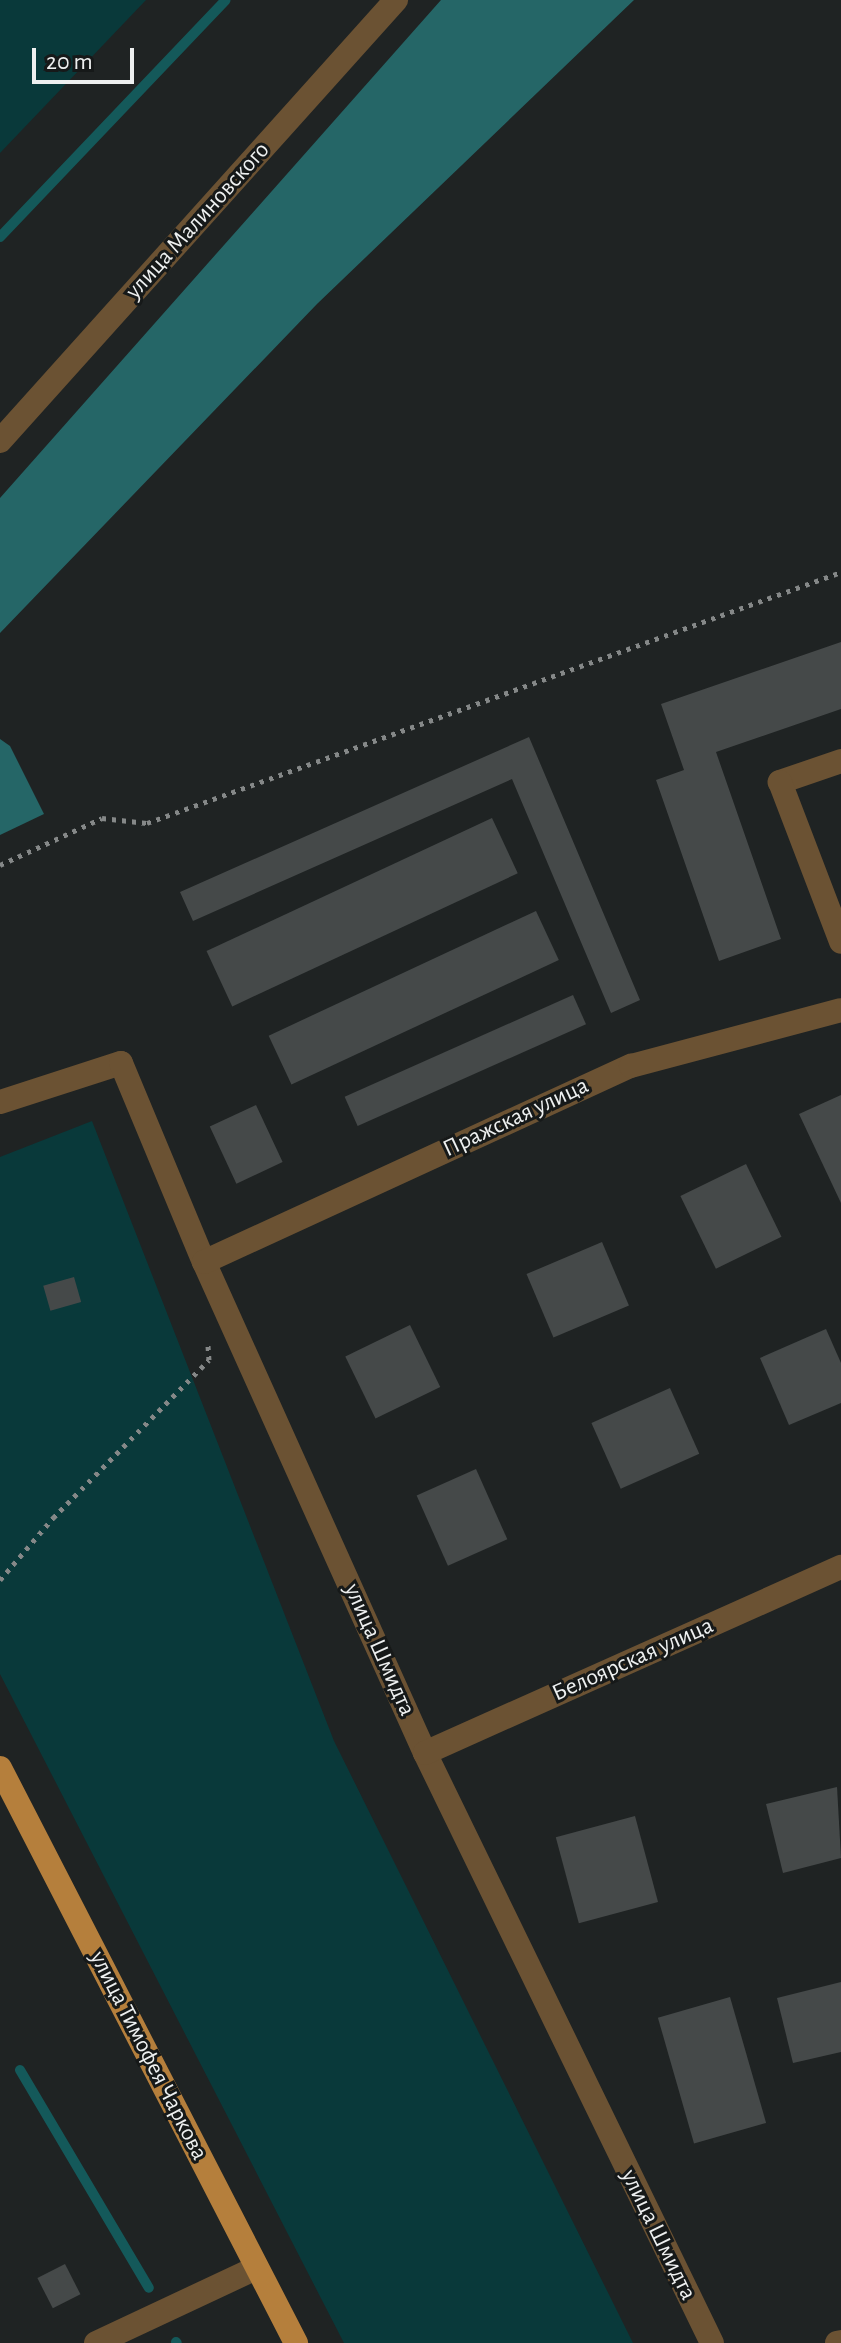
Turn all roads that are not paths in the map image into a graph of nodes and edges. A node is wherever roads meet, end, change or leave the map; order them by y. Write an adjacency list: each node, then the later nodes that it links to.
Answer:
1 (396, 0): 2 (street, улица Малиновского)
2 (0, 441)
3 (841, 761): 4 (street)
4 (841, 942)
5 (841, 1010): 7 (street, Пражская улица)
6 (0, 1102): 7 (street, улица Шмидта)
7 (204, 1262): 9 (street, улица Шмидта)
8 (841, 1567): 9 (street, Белоярская улица)
9 (425, 1753): 14 (street, улица Шмидта)
10 (0, 1768): 11 (main road, улица Тимофея Чаркова)
11 (256, 2268): 12 (street); 13 (main road, улица Тимофея Чаркова)
12 (96, 2343)
13 (296, 2343)
14 (712, 2343)

